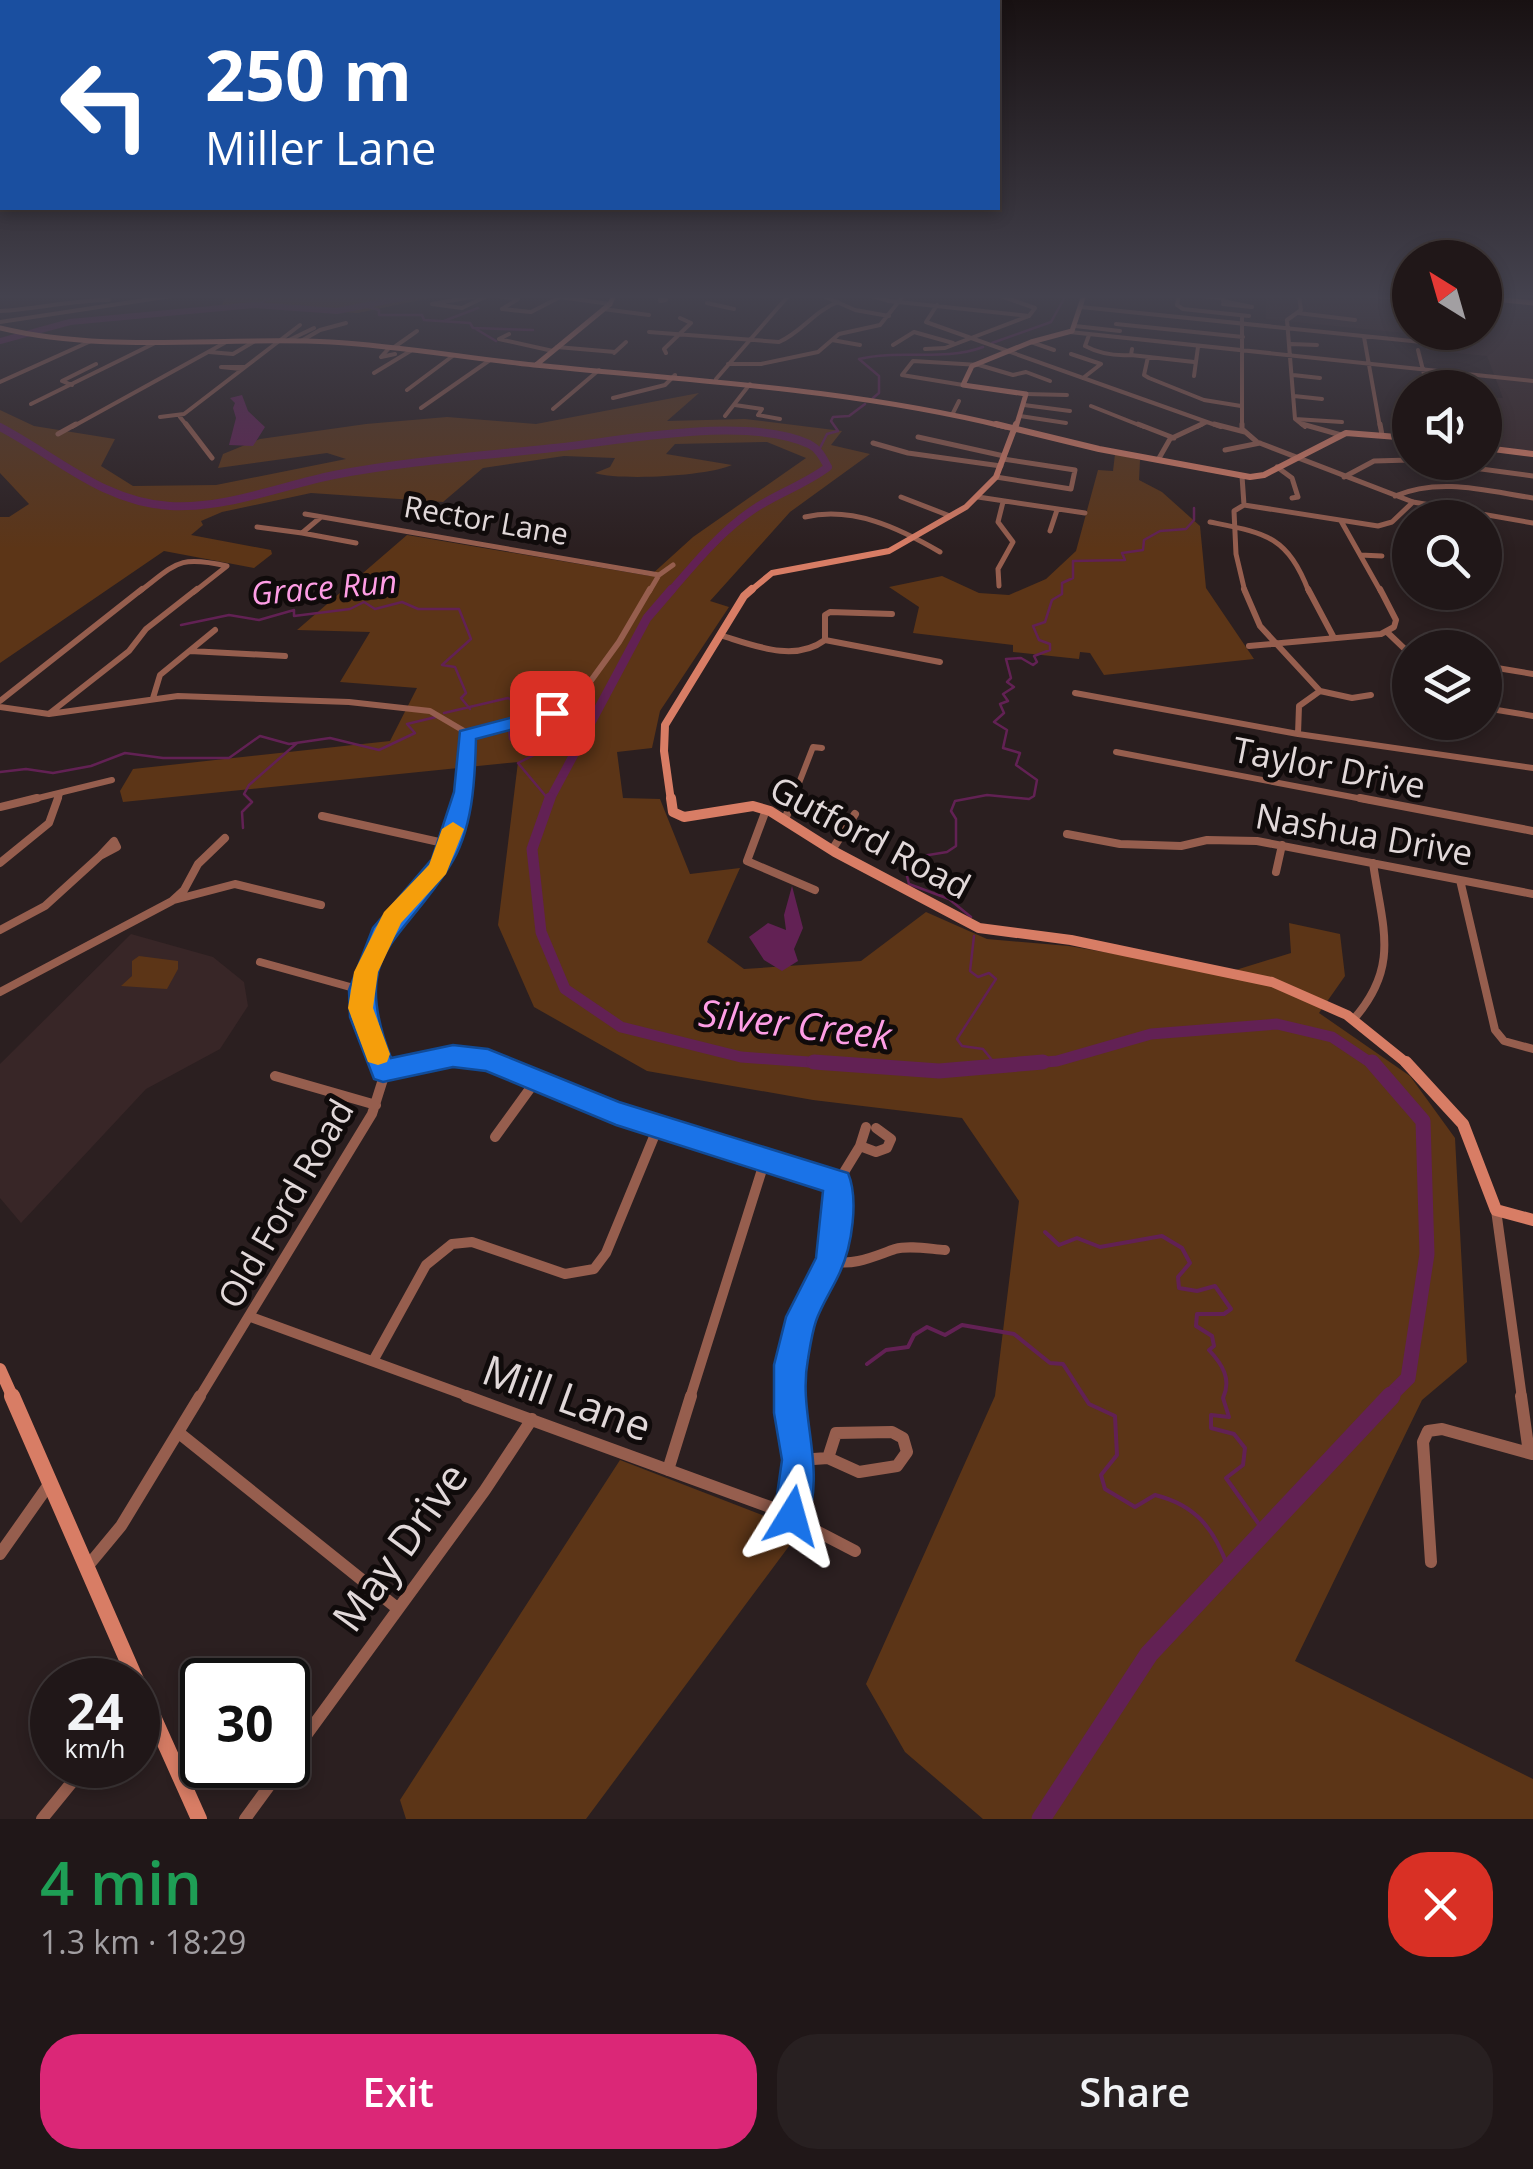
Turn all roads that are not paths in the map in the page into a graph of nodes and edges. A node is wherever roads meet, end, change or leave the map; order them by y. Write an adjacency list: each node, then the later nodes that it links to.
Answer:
1 (64, 380): 20 (street)
2 (82, 380): 20 (street)
3 (158, 380): 51 (street)
4 (228, 380): 43 (street)
5 (421, 380): 22 (street)
6 (461, 380): 36 (street)
7 (587, 380): 37 (street)
8 (670, 380): 26 (street)
9 (722, 380): 19 (main road)
10 (921, 380): 21 (street)
11 (966, 380): 21 (main road)
12 (1047, 380): 18 (street)
13 (1088, 380): 46 (street)
14 (1154, 380): 34 (street)
15 (1241, 380): 34 (street)
16 (1293, 380): 25 (street)
17 (1371, 380): 53 (street)
18 (1050, 381)
19 (750, 384): 31 (street); 35 (main road)
20 (72, 385): 30 (street)
21 (963, 385): 23 (main road)
22 (407, 390)
23 (1026, 394): 24 (street); 32 (main road, Gutford Road)
24 (1067, 395)
25 (1294, 396): 28 (street); 45 (street)
26 (613, 398)
27 (920, 399): 35 (street)
28 (1322, 399)
29 (960, 401): 39 (street)
30 (31, 404)
31 (735, 405): 40 (street); 44 (street)
32 (1024, 405): 38 (street); 41 (main road, Gutford Road)
33 (1091, 406): 56 (street)
34 (1241, 406): 50 (street)
35 (916, 407): 39 (main road)
36 (420, 408)
37 (553, 408)
38 (1070, 411)
39 (953, 413): 49 (main road)
40 (725, 416)
41 (1020, 416): 48 (street); 49 (main road, Gutford Road)
42 (160, 417): 43 (street)
43 (180, 417): 63 (street)
44 (780, 419)
45 (1295, 419): 47 (street); 52 (street)
46 (1206, 422): 50 (street); 56 (street)
47 (1342, 422)
48 (1066, 423)
49 (1014, 429): 64 (main road); 65 (main road, Gutford Road)
50 (1245, 432): 58 (street)
51 (58, 434)
52 (1341, 435): 53 (main road); 62 (main road)
53 (1382, 435): 54 (main road)
54 (1392, 436)
55 (918, 437): 65 (street)
56 (1174, 438): 64 (street)
57 (873, 443): 65 (street)
58 (1260, 443): 59 (street); 62 (street)
59 (1225, 450)
60 (1502, 450): 61 (main road)
61 (1533, 454)
62 (1294, 457): 67 (main road); 70 (street)
63 (212, 458)
64 (1158, 460): 69 (main road)
65 (1003, 461): 72 (main road, Gutford Road); 72 (street)
66 (1392, 461): 70 (street)
67 (1277, 467): 69 (main road); 76 (street)
68 (1502, 472): 71 (street)
69 (1242, 476): 80 (street)
70 (1344, 476): 74 (street)
71 (1533, 476)
72 (996, 477): 73 (main road, Gutford Road)
73 (978, 496): 79 (street); 84 (main road, Gutford Road)
74 (1395, 496): 77 (street); 78 (street)
75 (901, 498): 84 (street)
76 (1292, 498)
77 (1533, 498)
78 (1407, 500)
79 (1003, 502): 81 (street); 103 (street)
80 (1244, 505): 88 (street); 93 (street)
81 (1057, 510): 82 (street); 94 (street)
82 (1086, 513)
83 (305, 514): 85 (street, Rector Lane)
84 (950, 516): 96 (main road, Gutford Road)
85 (321, 517): 95 (street); 102 (street, Rector Lane)
86 (1502, 517): 91 (street)
87 (805, 518): 96 (street)
88 (1341, 521): 89 (street); 99 (street)
89 (1392, 521)
90 (1210, 522): 93 (street)
91 (1533, 522)
92 (257, 527): 95 (street)
93 (1232, 527): 109 (street); 111 (street)
94 (1050, 531)
95 (302, 533): 97 (street)
96 (913, 538): 98 (street); 107 (main road, Gutford Road)
97 (356, 543)
98 (940, 552)
99 (1360, 555): 100 (street); 106 (street)
100 (1382, 556)
101 (672, 565): 102 (street)
102 (659, 575): 127 (street)
103 (998, 586)
104 (892, 614): 110 (street)
105 (215, 630): 113 (street)
106 (1387, 632): 108 (street); 109 (street)
107 (720, 636): 110 (street); 134 (main road, Gutford Road)
108 (1392, 637)
109 (1334, 638): 111 (street)
110 (825, 640): 115 (street)
111 (1276, 644): 112 (street); 118 (street)
112 (1249, 646)
113 (190, 651): 114 (street); 121 (street)
114 (285, 656)
115 (940, 662)
116 (1502, 669): 117 (street)
117 (1533, 674)
118 (1320, 691): 120 (street); 126 (street)
119 (1075, 693): 126 (street)
120 (1371, 695)
121 (154, 698): 124 (street); 127 (street)
122 (0, 704): 124 (street); 124 (street)
123 (1502, 711): 125 (street)
124 (49, 714)
125 (1533, 716)
126 (1298, 734): 130 (street)
127 (467, 736): 141 (street)
128 (822, 748): 137 (street)
129 (1116, 752): 138 (street, Taylor Drive)
130 (1533, 768)
131 (112, 780): 132 (street)
132 (60, 794): 133 (street); 145 (street)
133 (0, 806)
134 (766, 810): 137 (main road, Gutford Road); 149 (street)
135 (855, 814): 143 (street)
136 (322, 816): 141 (street)
137 (785, 820): 143 (main road, Gutford Road)
138 (1533, 831)
139 (1067, 834): 142 (street, Nashua Drive)
140 (225, 838): 151 (street)
141 (448, 844): 155 (street)
142 (1282, 846): 146 (street, Nashua Drive); 147 (street)
143 (832, 850): 157 (main road, Gutford Road)
144 (100, 856): 153 (street)
145 (2, 860)
146 (1372, 863): 148 (street, Nashua Drive); 157 (street)
147 (1276, 872)
148 (1460, 880): 150 (street, Nashua Drive); 158 (street)
149 (815, 890)
150 (1533, 894)
151 (174, 900): 152 (street); 156 (street)
152 (321, 905)
153 (0, 930)
154 (260, 962): 155 (street)
155 (361, 990): 159 (street, Old Ford Road)
156 (0, 992)
157 (1353, 1020): 168 (main road, Gutford Road)
158 (1533, 1049)
159 (383, 1071): 161 (street); 162 (street, Old Ford Road)
160 (275, 1076): 162 (street)
161 (538, 1078): 163 (street); 164 (street)
162 (376, 1105): 172 (street, Old Ford Road)
163 (658, 1128): 166 (street); 173 (street)
164 (495, 1137)
165 (860, 1146): 165 (street); 167 (street)
166 (765, 1160): 167 (street); 180 (street)
167 (838, 1182): 171 (street)
168 (1496, 1210): 169 (main road); 177 (street)
169 (1533, 1220)
170 (946, 1250): 171 (street)
171 (830, 1261): 179 (street)
172 (252, 1318): 173 (street, Mill Lane); 176 (street, Old Ford Road)
173 (372, 1361): 175 (street, Mill Lane)
174 (0, 1369): 181 (main road)
175 (532, 1419): 180 (street, Mill Lane); 187 (street, May Drive)
176 (179, 1433): 186 (street, Old Ford Road); 187 (street)
177 (1531, 1454): 185 (street)
178 (828, 1458): 178 (street); 179 (street)
179 (799, 1460): 182 (street)
180 (668, 1470): 182 (street, Mill Lane)
181 (50, 1484): 184 (street); 186 (main road)
182 (792, 1516): 183 (street, Mill Lane)
183 (855, 1551)
184 (0, 1554)
185 (1431, 1562)
186 (87, 1567): 188 (main road)
187 (397, 1608): 193 (street, May Drive)
188 (127, 1658)
189 (160, 1744): 192 (main road)
190 (67, 1788): 191 (street)
191 (42, 1819)
192 (198, 1819)
193 (245, 1819)

